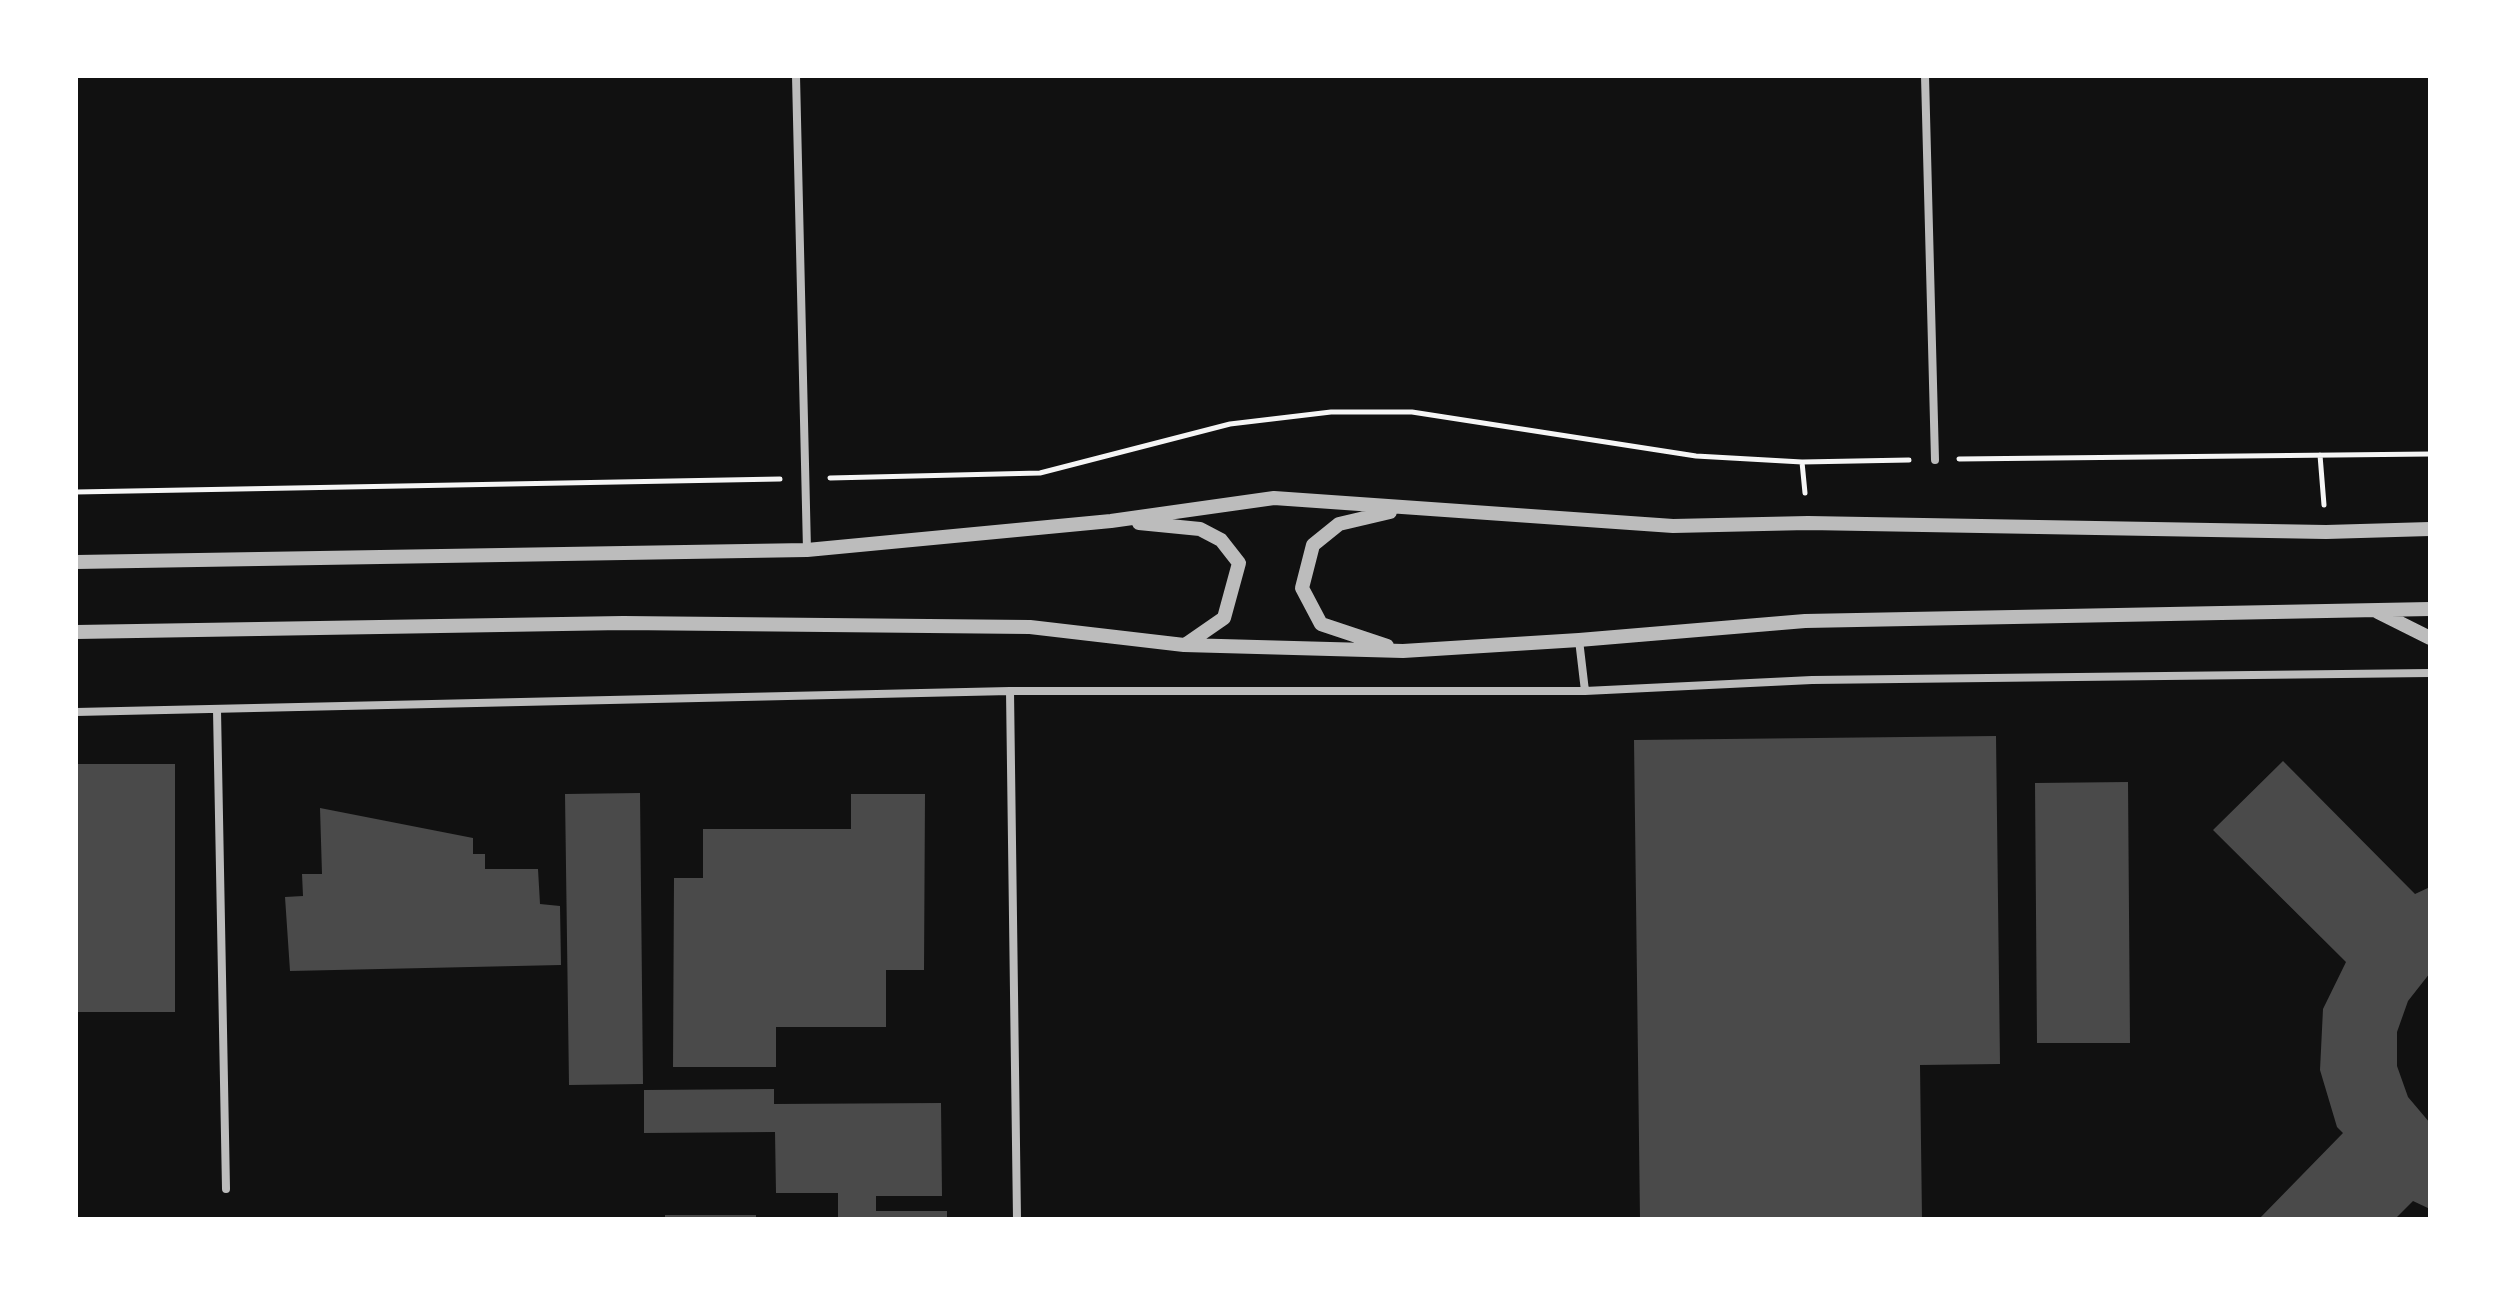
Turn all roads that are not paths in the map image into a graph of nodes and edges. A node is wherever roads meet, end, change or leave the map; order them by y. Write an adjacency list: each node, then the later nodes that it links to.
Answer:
1 (796, 76): 7 (street)
2 (1925, 76): 3 (street)
3 (1935, 460)
4 (1402, 509): 5 (street); 6 (street); 15 (street)
5 (1111, 521): 7 (street); 14 (street)
6 (2430, 529)
7 (807, 550): 8 (street)
8 (76, 562)
9 (2430, 609): 10 (street)
10 (2374, 610): 12 (street); 13 (street)
11 (76, 632): 14 (street)
12 (2430, 638)
13 (1579, 640): 15 (street); 18 (street)
14 (1184, 645): 15 (street)
15 (1403, 651)
16 (2430, 673): 18 (street)
17 (1010, 691): 18 (street); 19 (street); 22 (street)
18 (1585, 691)
19 (217, 710): 20 (street); 21 (street)
20 (76, 712)
21 (226, 1189)
22 (1017, 1219)

